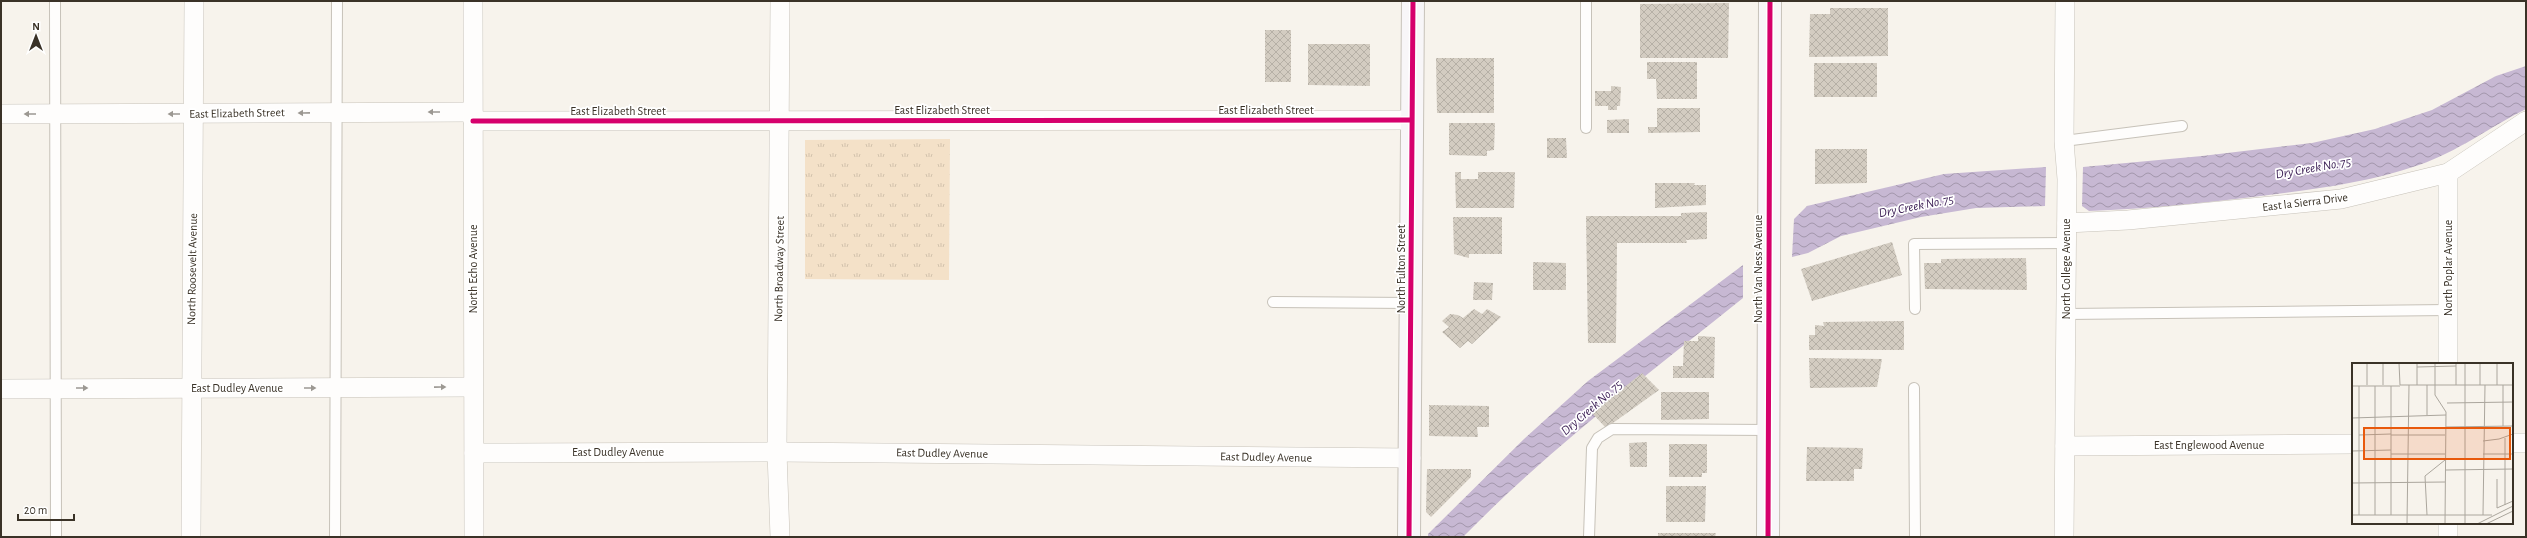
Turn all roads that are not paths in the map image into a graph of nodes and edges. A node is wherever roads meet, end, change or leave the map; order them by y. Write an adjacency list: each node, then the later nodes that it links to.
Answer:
1 (55, 1): 12 (lane)
2 (194, 1): 13 (street, North Roosevelt Avenue)
3 (337, 1): 10 (lane)
4 (473, 1): 14 (street, North Echo Avenue)
5 (780, 1): 16 (street, North Broadway Street)
6 (1413, 1): 15 (main road, North Fulton Street)
7 (1586, 1): 19 (lane)
8 (1770, 1): 36 (main road, North Van Ness Avenue)
9 (2065, 1): 20 (street, North College Avenue)
10 (336, 112): 13 (street, East Elizabeth Street, one-way to 13); 14 (street, East Elizabeth Street, one-way to 10); 33 (lane)
11 (1, 114): 12 (street, East Elizabeth Street, one-way to 11)
12 (55, 114): 13 (street, East Elizabeth Street, one-way to 12); 31 (lane)
13 (194, 114): 32 (street, North Roosevelt Avenue)
14 (473, 117): 16 (street, East Elizabeth Street); 30 (street, North Echo Avenue)
15 (1411, 120): 16 (street, East Elizabeth Street); 25 (main road, North Fulton Street)
16 (780, 121): 41 (street, North Broadway Street)
17 (2526, 121): 21 (street, East la Sierra Drive)
18 (2182, 126): 20 (lane)
19 (1586, 128)
20 (2064, 141): 22 (street, North College Avenue)
21 (2448, 173): 22 (street, East la Sierra Drive); 27 (street, North Poplar Avenue)
22 (2067, 223): 23 (street, North College Avenue)
23 (2067, 243): 26 (lane); 28 (street, North College Avenue)
24 (1273, 302): 25 (lane)
25 (1411, 303): 43 (main road, North Fulton Street)
26 (1915, 309)
27 (2448, 310): 28 (lane); 29 (street, North Poplar Avenue)
28 (2066, 314): 40 (street, North College Avenue)
29 (2448, 363)
30 (473, 387): 33 (street, East Dudley Avenue, one-way to 30); 42 (street, North Echo Avenue)
31 (56, 388): 32 (street, East Dudley Avenue, one-way to 32); 35 (street, East Dudley Avenue); 45 (lane)
32 (190, 388): 33 (street, East Dudley Avenue, one-way to 33); 46 (street, North Roosevelt Avenue)
33 (335, 388): 47 (lane)
34 (1914, 388): 53 (lane)
35 (1, 389)
36 (1769, 430): 51 (lane); 52 (main road, North Van Ness Avenue)
37 (2513, 443): 38 (street)
38 (2526, 443)
39 (2352, 444): 40 (street, East Englewood Avenue)
40 (2065, 446): 54 (street, North College Avenue)
41 (777, 452): 42 (street, East Dudley Avenue); 43 (street, East Dudley Avenue); 49 (street, North Broadway Street)
42 (474, 453): 48 (street, North Echo Avenue)
43 (1411, 458): 50 (main road, North Fulton Street)
44 (2448, 524): 55 (street)
45 (56, 537)
46 (191, 537)
47 (335, 537)
48 (474, 537)
49 (780, 537)
50 (1409, 537)
51 (1589, 537)
52 (1768, 537)
53 (1915, 537)
54 (2064, 537)
55 (2448, 537)

